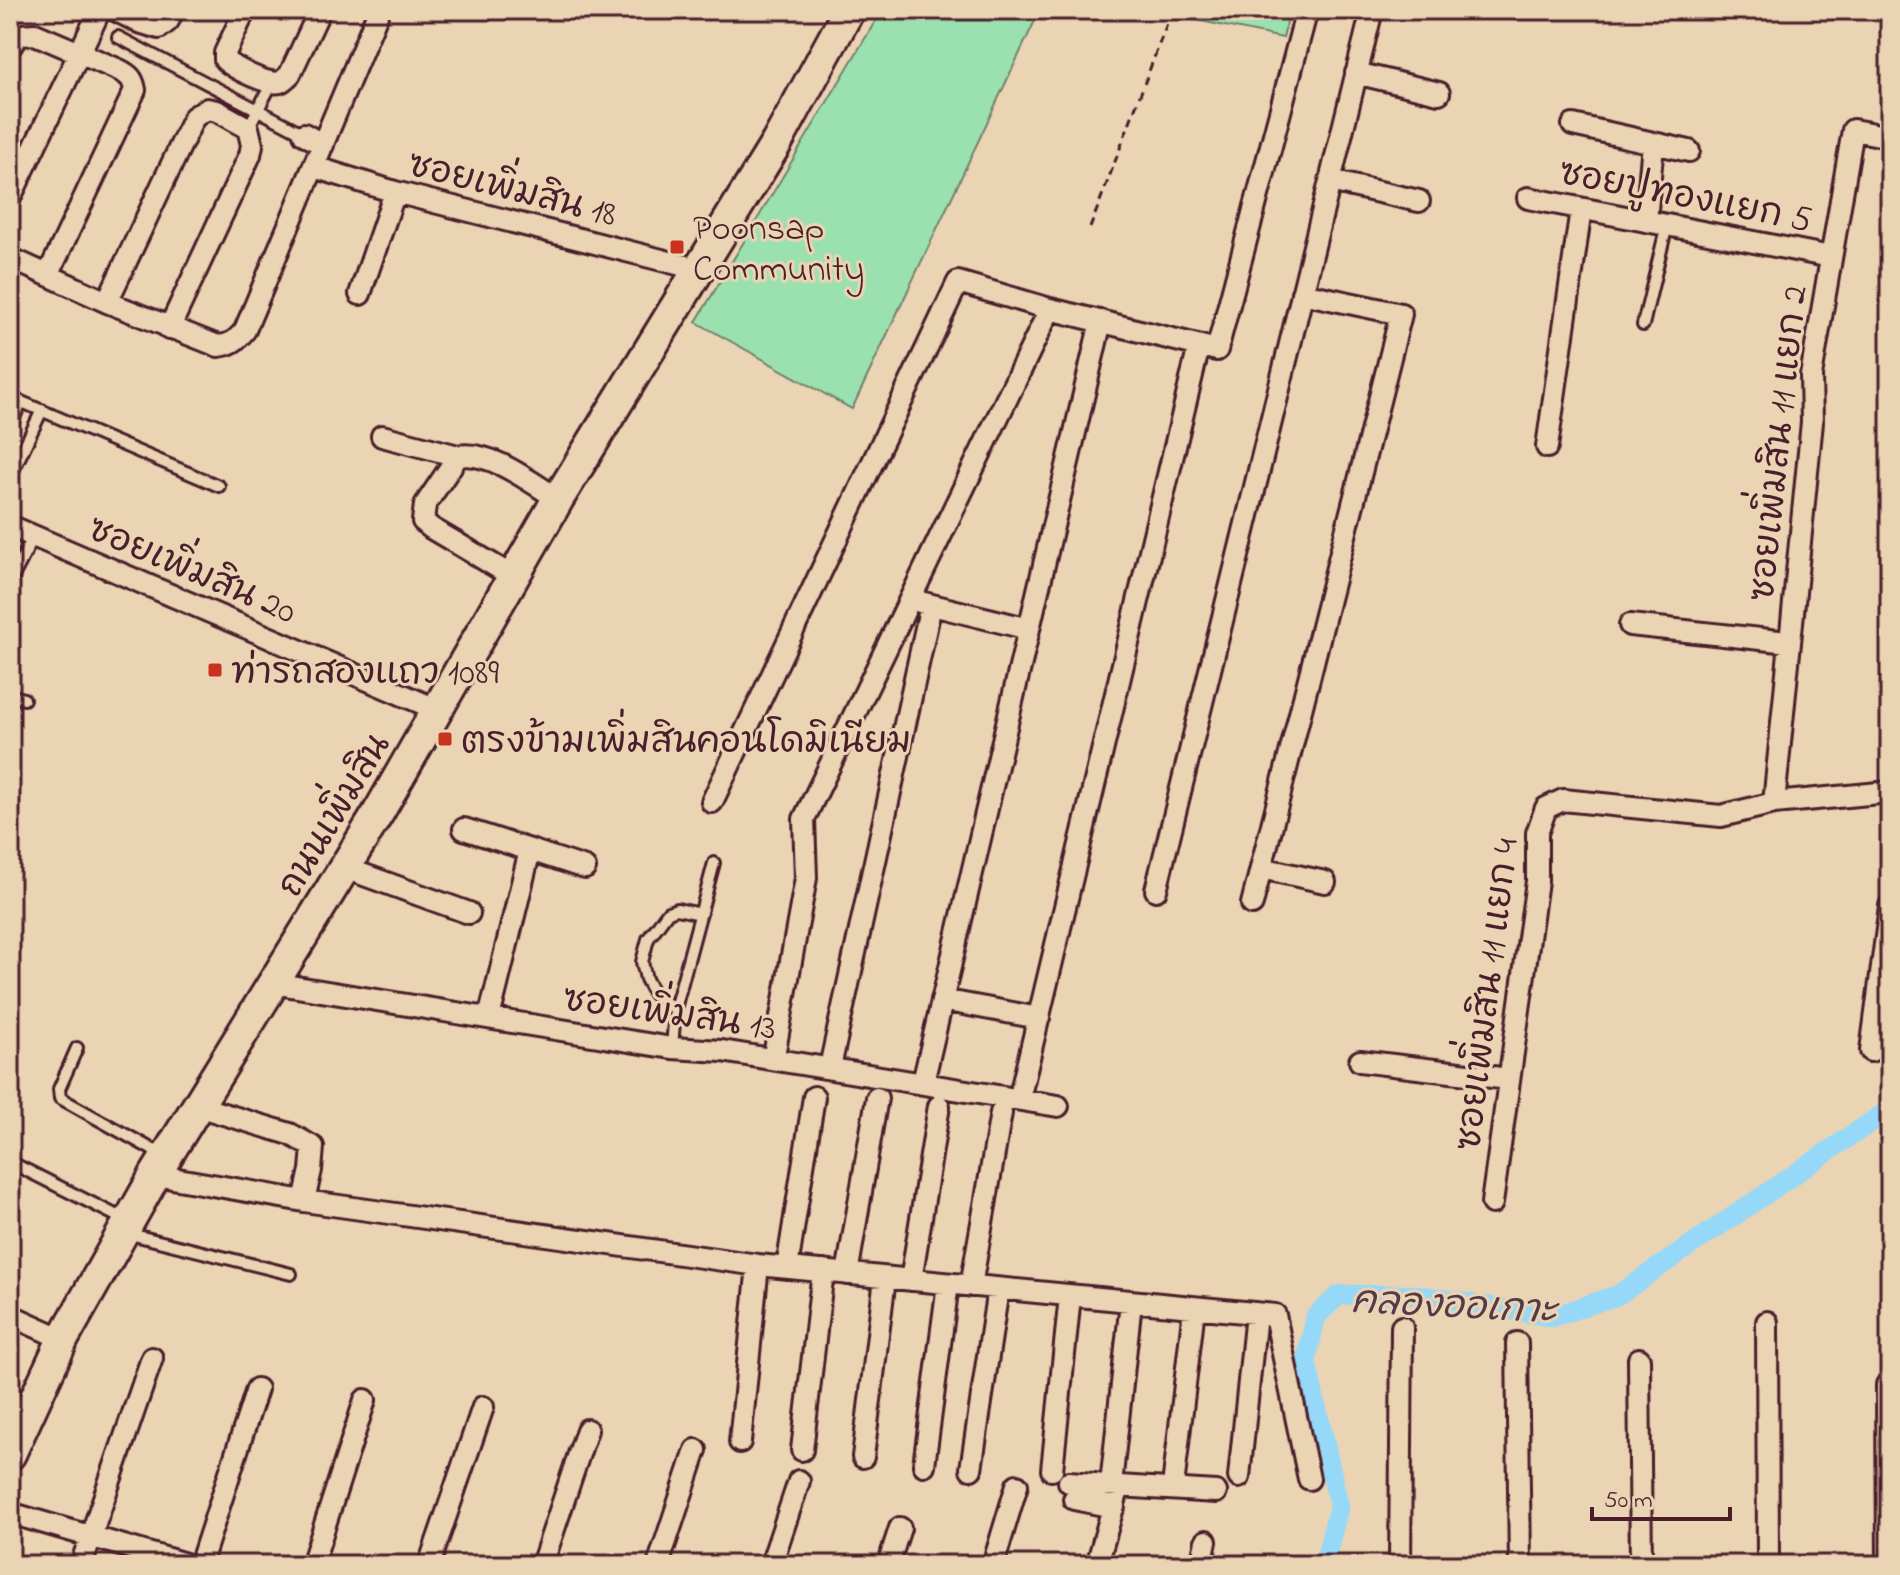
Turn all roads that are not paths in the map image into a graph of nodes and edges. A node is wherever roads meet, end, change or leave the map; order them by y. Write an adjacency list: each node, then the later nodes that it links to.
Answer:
1 (100, 10): 12 (street)
2 (115, 10): 3 (street)
3 (173, 10)
4 (245, 10): 14 (street)
5 (320, 10): 14 (street)
6 (379, 10): 21 (street)
7 (849, 10): 34 (street, ถนนเพิ่มสิน)
8 (1307, 10): 43 (street)
9 (1372, 10): 13 (street)
10 (118, 37): 16 (lane)
11 (10, 47): 12 (street)
12 (79, 53): 26 (street); 35 (street)
13 (1356, 73): 15 (street); 24 (street)
14 (272, 83): 16 (lane)
15 (1439, 93)
16 (253, 120): 18 (lane); 38 (street); 42 (street)
17 (1573, 125): 20 (street)
18 (304, 134): 21 (street)
19 (1890, 137): 32 (street, ซอยเพิ่มสิน 11 แยก 2)
20 (1653, 143): 22 (street); 30 (street)
21 (323, 145): 23 (street)
22 (1689, 151)
23 (314, 167): 25 (street, ซอยเพิ่มสิน 18); 42 (street)
24 (1330, 181): 28 (street); 36 (street)
25 (395, 192): 34 (street, ซอยเพิ่มสิน 18); 37 (street)
26 (10, 198)
27 (1528, 198): 29 (street, ซอยปูทองแยก 5)
28 (1419, 201)
29 (1581, 209): 30 (street, ซอยปูทองแยก 5); 49 (street)
30 (1646, 221): 31 (street, ซอยปูทองแยก 5)
31 (1667, 225): 32 (street, ซอยปูทองแยก 5); 41 (lane)
32 (1831, 257): 62 (street, ซอยเพิ่มสิน 11 แยก 2)
33 (10, 258): 35 (street)
34 (697, 269): 53 (street, ถนนเพิ่มสิน)
35 (48, 275): 38 (street)
36 (1302, 293): 74 (street); 76 (street)
37 (360, 294)
38 (107, 302): 42 (street)
39 (1050, 309): 40 (street); 58 (street); 67 (street)
40 (1101, 321): 43 (street); 61 (street)
41 (1643, 325)
42 (169, 329)
43 (1199, 346): 86 (street)
44 (10, 397): 45 (lane)
45 (21, 402): 46 (lane); 47 (lane)
46 (42, 410): 51 (lane); 52 (lane)
47 (10, 427)
48 (382, 436): 50 (street)
49 (1547, 447)
50 (458, 456): 53 (street); 56 (street)
51 (10, 477)
52 (219, 486)
53 (558, 499): 56 (street, ถนนเพิ่มสิน)
54 (10, 526): 55 (street, ซอยเพิ่มสิน 20)
55 (34, 536): 57 (lane); 65 (street, ซอยเพิ่มสิน 20)
56 (512, 576): 65 (street, ถนนเพิ่มสิน)
57 (10, 582)
58 (910, 600): 59 (street); 89 (street)
59 (931, 605): 61 (street); 91 (street)
60 (1630, 625): 62 (street)
61 (1029, 629): 83 (street)
62 (1789, 642): 68 (street, ซอยเพิ่มสิน 11 แยก 2)
63 (10, 695): 64 (lane)
64 (24, 699)
65 (438, 710): 72 (street, ถนนเพิ่มสิน)
66 (1890, 792): 68 (street, ซอยเพิ่มสิน 11 แยก 4)
67 (712, 802)
68 (1774, 803): 94 (street, ซอยเพิ่มสิน 11 แยก 4)
69 (464, 829): 70 (street)
70 (530, 850): 73 (street); 85 (street)
71 (714, 863): 80 (lane)
72 (345, 868): 79 (street); 82 (street, ถนนเพิ่มสิน)
73 (585, 868)
74 (1261, 868): 75 (street); 77 (street)
75 (1325, 882)
76 (1156, 890)
77 (1252, 904)
78 (1890, 908): 81 (street)
79 (469, 913)
80 (701, 914): 84 (lane); 84 (lane)
81 (1887, 954): 90 (street)
82 (272, 983): 85 (street, ซอยเพิ่มสิน 13); 98 (street, ถนนเพิ่มสิน)
83 (942, 1000): 86 (street); 93 (street)
84 (675, 1009): 88 (lane)
85 (489, 1018): 88 (street, ซอยเพิ่มสิน 13)
86 (1039, 1018): 95 (street)
87 (77, 1048): 103 (lane)
88 (672, 1048): 100 (street, ซอยเพิ่มสิน 13)
89 (775, 1050)
90 (1871, 1051)
91 (832, 1058)
92 (1360, 1061): 94 (street)
93 (925, 1074)
94 (1509, 1079): 105 (street, ซอยเพิ่มสิน 11 แยก 4)
95 (1022, 1087)
96 (814, 1097): 108 (street)
97 (877, 1098): 111 (street)
98 (197, 1106): 103 (street, ถนนเพิ่มสิน); 104 (street)
99 (939, 1106): 113 (street)
100 (1058, 1106)
101 (1001, 1113): 115 (street)
102 (14, 1164): 106 (lane)
103 (160, 1166): 104 (street); 106 (street, ถนนเพิ่มสิน)
104 (304, 1201): 107 (street)
105 (1492, 1203)
106 (126, 1227): 110 (lane); 124 (street, ถนนเพิ่มสิน)
107 (758, 1265): 108 (street); 133 (street)
108 (787, 1268): 109 (street)
109 (823, 1271): 111 (street); 135 (street)
110 (291, 1274)
111 (847, 1274): 112 (street)
112 (885, 1278): 113 (street); 137 (street)
113 (911, 1280): 114 (street)
114 (948, 1284): 115 (street); 138 (street)
115 (971, 1286): 116 (street)
116 (998, 1289): 117 (street); 139 (street)
117 (1070, 1296): 118 (street); 145 (street)
118 (1131, 1302): 119 (street); 143 (street)
119 (1194, 1308): 120 (street); 141 (street)
120 (1256, 1314): 140 (street); 142 (street)
121 (10, 1315): 124 (street)
122 (1767, 1322): 168 (street)
123 (1402, 1327): 165 (street)
124 (63, 1339): 136 (street, ถนนเพิ่มสิน)
125 (1517, 1343): 166 (street)
126 (152, 1358): 151 (street)
127 (1639, 1359): 167 (street)
128 (1887, 1385): 169 (street)
129 (257, 1389): 155 (street)
130 (365, 1400): 156 (street)
131 (483, 1407): 157 (street)
132 (587, 1430): 158 (street)
133 (740, 1442)
134 (696, 1450): 159 (street)
135 (802, 1450)
136 (10, 1454)
137 (863, 1457)
138 (924, 1465)
139 (971, 1469)
140 (1239, 1477)
141 (1174, 1478)
142 (1309, 1479)
143 (1115, 1480): 145 (street); 147 (street); 148 (street)
144 (799, 1481): 160 (street)
145 (1065, 1484): 148 (street)
146 (1017, 1485): 162 (street)
147 (1216, 1492)
148 (1114, 1507): 163 (street)
149 (10, 1513): 151 (street)
150 (900, 1528): 161 (street)
151 (91, 1536): 153 (street); 154 (street)
152 (1206, 1541): 164 (street)
153 (81, 1565)
154 (189, 1565)
155 (200, 1565)
156 (312, 1565)
157 (429, 1565)
158 (542, 1565)
159 (658, 1565)
160 (771, 1565)
161 (888, 1565)
162 (993, 1565)
163 (1097, 1565)
164 (1201, 1565)
165 (1400, 1565)
166 (1520, 1565)
167 (1641, 1565)
168 (1768, 1565)
169 (1888, 1565)

